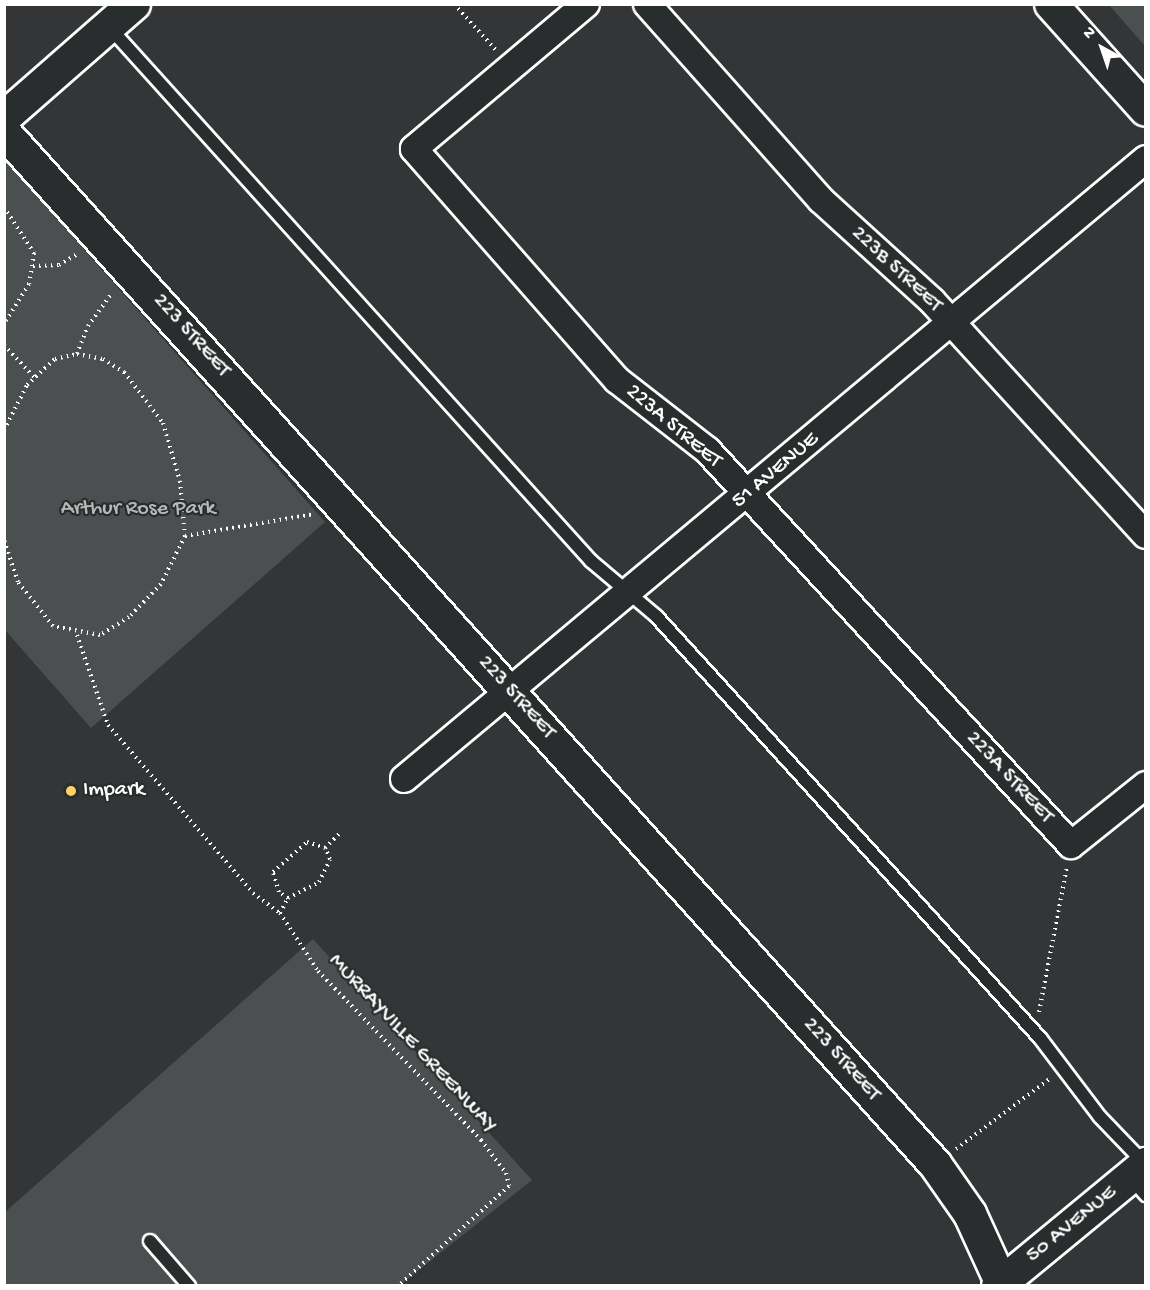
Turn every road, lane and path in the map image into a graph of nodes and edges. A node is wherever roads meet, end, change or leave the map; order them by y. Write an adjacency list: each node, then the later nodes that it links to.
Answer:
1 (134, 4): 6 (street)
2 (454, 4): 7 (path)
3 (586, 4): 7 (street)
4 (647, 4): 16 (street, 223B STREET)
5 (1051, 4): 8 (street)
6 (109, 27): 9 (street); 27 (lane)
7 (509, 69): 22 (street, 223A STREET)
8 (1146, 110)
9 (4, 118)
10 (4, 132): 13 (street, 223 STREET)
11 (1146, 159): 16 (street, 51 AVENUE)
12 (4, 207): 14 (path)
13 (101, 236): 14 (path); 15 (street, 223 STREET)
14 (33, 266): 17 (path)
15 (134, 273): 19 (path); 23 (street, 223 STREET)
16 (951, 323): 22 (street, 51 AVENUE); 24 (street, 223B STREET)
17 (4, 324)
18 (4, 345): 20 (path)
19 (77, 354): 20 (path); 25 (path)
20 (34, 377): 21 (path)
21 (4, 430)
22 (748, 495): 27 (street, 51 AVENUE); 33 (street, 223A STREET)
23 (344, 506): 25 (path); 29 (street, 223 STREET)
24 (1146, 535)
25 (185, 536): 28 (path)
26 (4, 540): 28 (path)
27 (629, 594): 29 (street, 51 AVENUE); 37 (lane)
28 (77, 635): 36 (path, MURRAYVILLE GREENWAY)
29 (508, 690): 30 (street, 51 AVENUE); 39 (street, 223 STREET)
30 (404, 779)
31 (1146, 785): 33 (street)
32 (339, 834): 34 (path)
33 (1071, 845): 37 (path)
34 (325, 848): 35 (path); 35 (path)
35 (288, 898): 36 (path)
36 (280, 912): 44 (path, MURRAYVILLE GREENWAY)
37 (1040, 1038): 38 (lane)
38 (1064, 1069): 39 (path); 40 (lane)
39 (935, 1164): 42 (street, 223 STREET)
40 (1142, 1175): 42 (street, 50 AVENUE)
41 (150, 1241): 43 (lane)
42 (1001, 1284)
43 (189, 1286)
44 (398, 1286)

